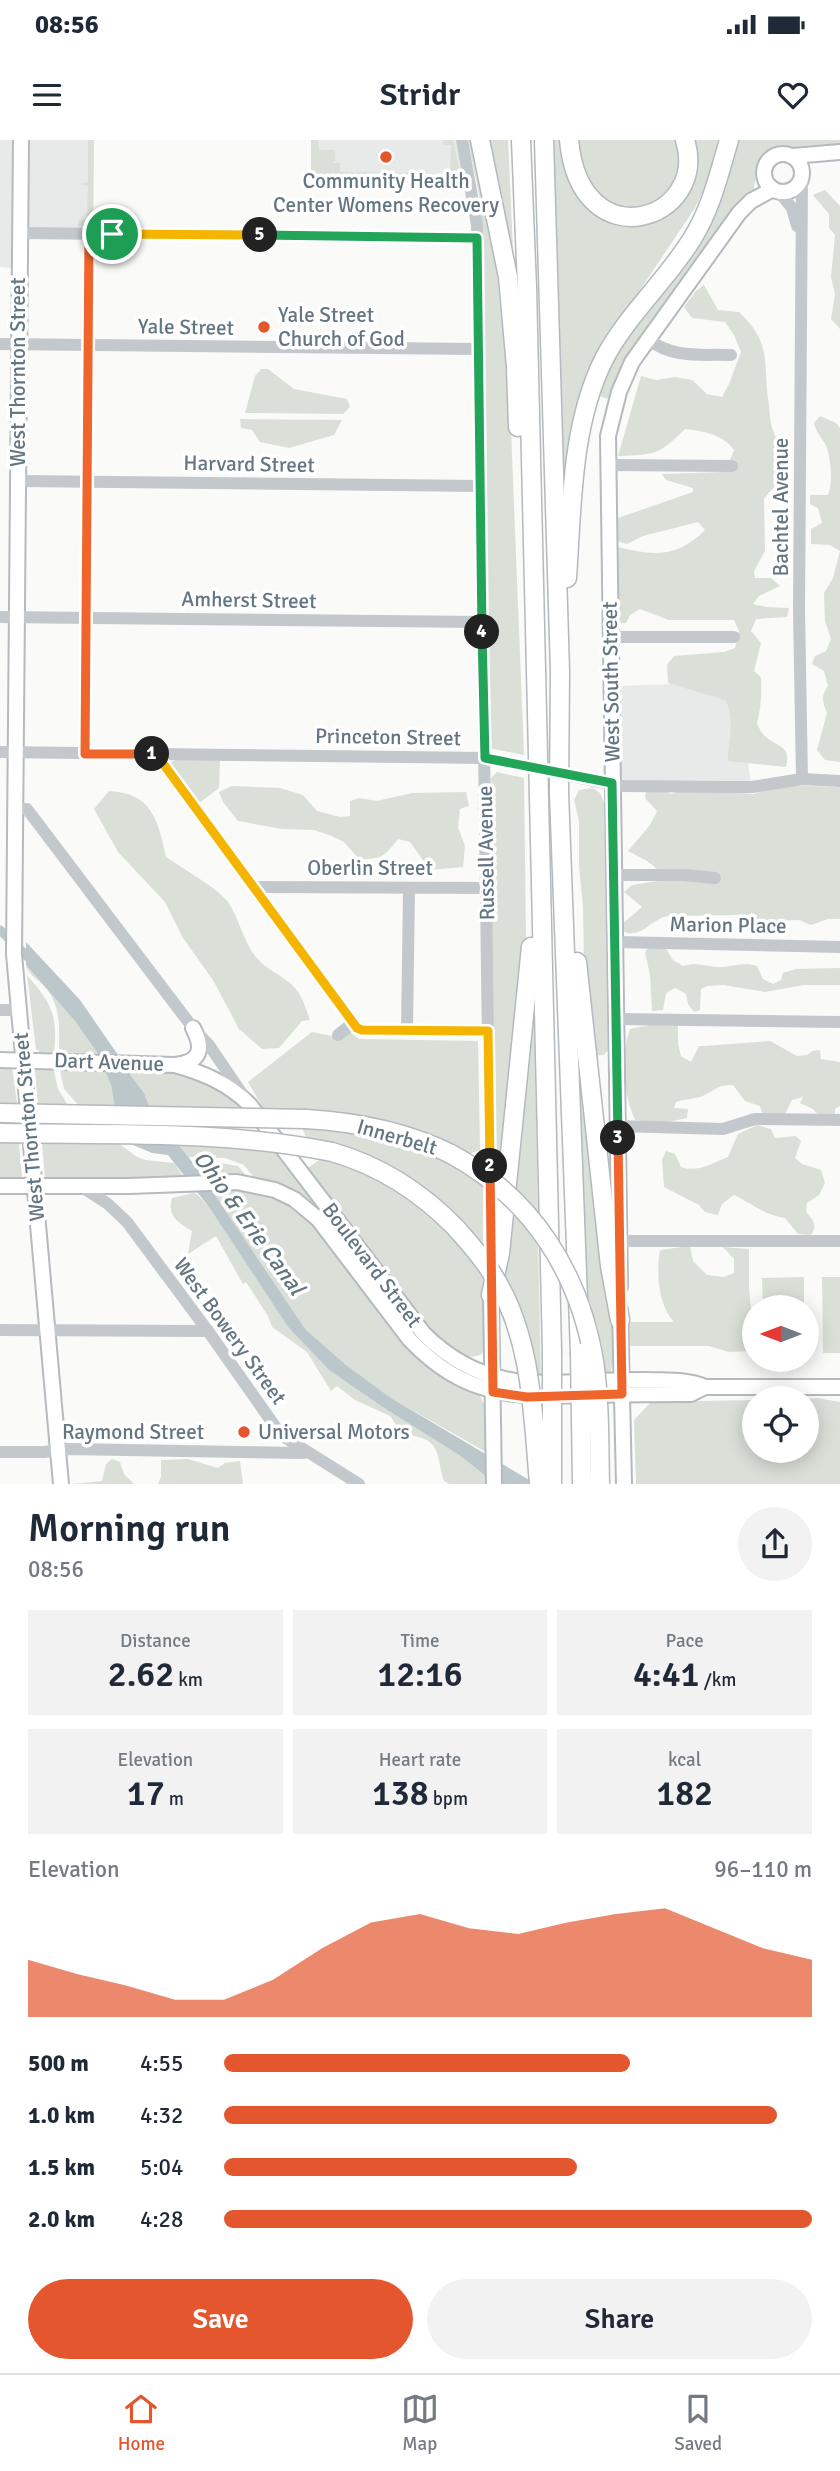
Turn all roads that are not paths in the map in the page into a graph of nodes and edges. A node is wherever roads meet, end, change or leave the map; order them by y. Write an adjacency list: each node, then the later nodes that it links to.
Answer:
1 (21, 140): 13 (main road, West Thornton Street)
2 (462, 140): 16 (street, Russell Avenue)
3 (480, 140): 35 (highway)
4 (521, 140): 35 (highway)
5 (544, 140): 34 (highway)
6 (569, 140): 7 (highway)
7 (685, 140)
8 (729, 140): 34 (highway)
9 (836, 153): 10 (main road); 11 (main road)
10 (793, 156): 11 (main road); 12 (main road)
11 (802, 177): 12 (main road); 15 (street, Bachtel Avenue)
12 (776, 190): 15 (street, Bachtel Avenue); 17 (main road, West South Street)
13 (19, 233): 14 (street); 19 (main road, West Thornton Street)
14 (89, 233): 16 (street); 20 (street)
15 (800, 236): 42 (street, Bachtel Avenue)
16 (477, 238): 21 (street, Russell Avenue)
17 (647, 339): 22 (street); 23 (main road, West South Street)
18 (0, 344): 19 (street, Yale Street)
19 (19, 344): 20 (street, Yale Street); 25 (main road, West Thornton Street)
20 (87, 345): 21 (street, Yale Street); 26 (street)
21 (478, 349): 27 (street, Russell Avenue)
22 (731, 355)
23 (608, 465): 24 (street); 32 (main road, West South Street)
24 (732, 466)
25 (18, 481): 26 (street, Harvard Street); 29 (main road, West Thornton Street)
26 (86, 482): 27 (street, Harvard Street); 30 (street)
27 (480, 486): 31 (street, Russell Avenue)
28 (0, 617): 29 (street, Amherst Street)
29 (16, 617): 30 (street, Amherst Street); 37 (main road, West Thornton Street)
30 (85, 618): 31 (street, Amherst Street); 38 (street)
31 (482, 622): 40 (street, Russell Avenue)
32 (611, 637): 33 (street); 44 (main road, West South Street)
33 (734, 637)
34 (560, 672): 45 (highway)
35 (537, 706): 41 (highway)
36 (0, 752): 37 (street, Princeton Street)
37 (16, 752): 38 (street, Princeton Street); 46 (main road, West Thornton Street)
38 (85, 754): 39 (street, Princeton Street)
39 (156, 754): 40 (street, Princeton Street); 49 (street)
40 (485, 758): 44 (street, Princeton Street, bridge); 51 (street, Russell Avenue)
41 (537, 779): 76 (highway); 93 (highway, bridge)
42 (802, 779): 43 (street, Princeton Street); 44 (street, Princeton Street)
43 (840, 781)
44 (612, 783): 47 (main road, West South Street)
45 (559, 793): 77 (highway); 94 (highway, bridge)
46 (15, 809): 55 (main road, West Thornton Street); 59 (street, Boulevard Street)
47 (614, 875): 48 (street); 52 (main road, West South Street)
48 (715, 878)
49 (253, 887): 50 (street, Oberlin Street); 58 (street)
50 (409, 888): 51 (street, Oberlin Street); 60 (street)
51 (487, 888): 61 (street, Russell Avenue)
52 (616, 942): 53 (street, Marion Place); 56 (main road, West South Street)
53 (840, 947)
54 (0, 1010): 55 (street)
55 (18, 1010): 64 (main road, West Thornton Street)
56 (617, 1019): 57 (street); 69 (main road, West South Street)
57 (840, 1022)
58 (353, 1023): 60 (street); 62 (street)
59 (193, 1028): 65 (main road); 66 (street, Boulevard Street)
60 (407, 1030): 61 (street)
61 (488, 1031): 76 (street, Russell Avenue)
62 (338, 1035)
63 (0, 1060): 64 (main road, Dart Avenue)
64 (23, 1060): 65 (main road, Dart Avenue); 72 (main road, West Thornton Street)
65 (175, 1065): 66 (main road, Dart Avenue)
66 (249, 1104): 82 (main road, Boulevard Street)
67 (0, 1112): 95 (highway, Innerbelt, bridge)
68 (840, 1120): 69 (street)
69 (618, 1126): 74 (main road, West South Street)
70 (0, 1133): 92 (highway, Innerbelt, bridge)
71 (0, 1186): 72 (main road, Boulevard Street)
72 (36, 1186): 73 (main road, Boulevard Street); 79 (main road, West Thornton Street)
73 (82, 1187): 80 (street, West Bowery Street); 83 (main road, Boulevard Street)
74 (619, 1241): 75 (street); 77 (main road, West South Street)
75 (840, 1241)
76 (491, 1295): 81 (main road, Russell Avenue)
77 (620, 1320): 84 (main road, West South Street)
78 (0, 1329): 79 (street)
79 (49, 1329): 80 (street); 86 (main road, West Thornton Street)
80 (208, 1331): 88 (street, West Bowery Street)
81 (492, 1341): 82 (main road); 83 (main road, Russell Avenue)
82 (460, 1362): 83 (main road, Boulevard Street)
83 (493, 1385): 84 (main road, Boulevard Street); 91 (main road, Russell Avenue)
84 (622, 1387): 85 (main road, Boulevard Street); 96 (main road, West South Street)
85 (840, 1387)
86 (59, 1450): 87 (street, Raymond Street); 88 (street, Raymond Street); 89 (main road, West Thornton Street)
87 (0, 1452)
88 (307, 1453): 90 (street, West Bowery Street)
89 (61, 1484)
90 (359, 1484)
91 (494, 1484)
92 (539, 1484)
93 (552, 1484)
94 (582, 1484)
95 (600, 1484)
96 (624, 1484)

